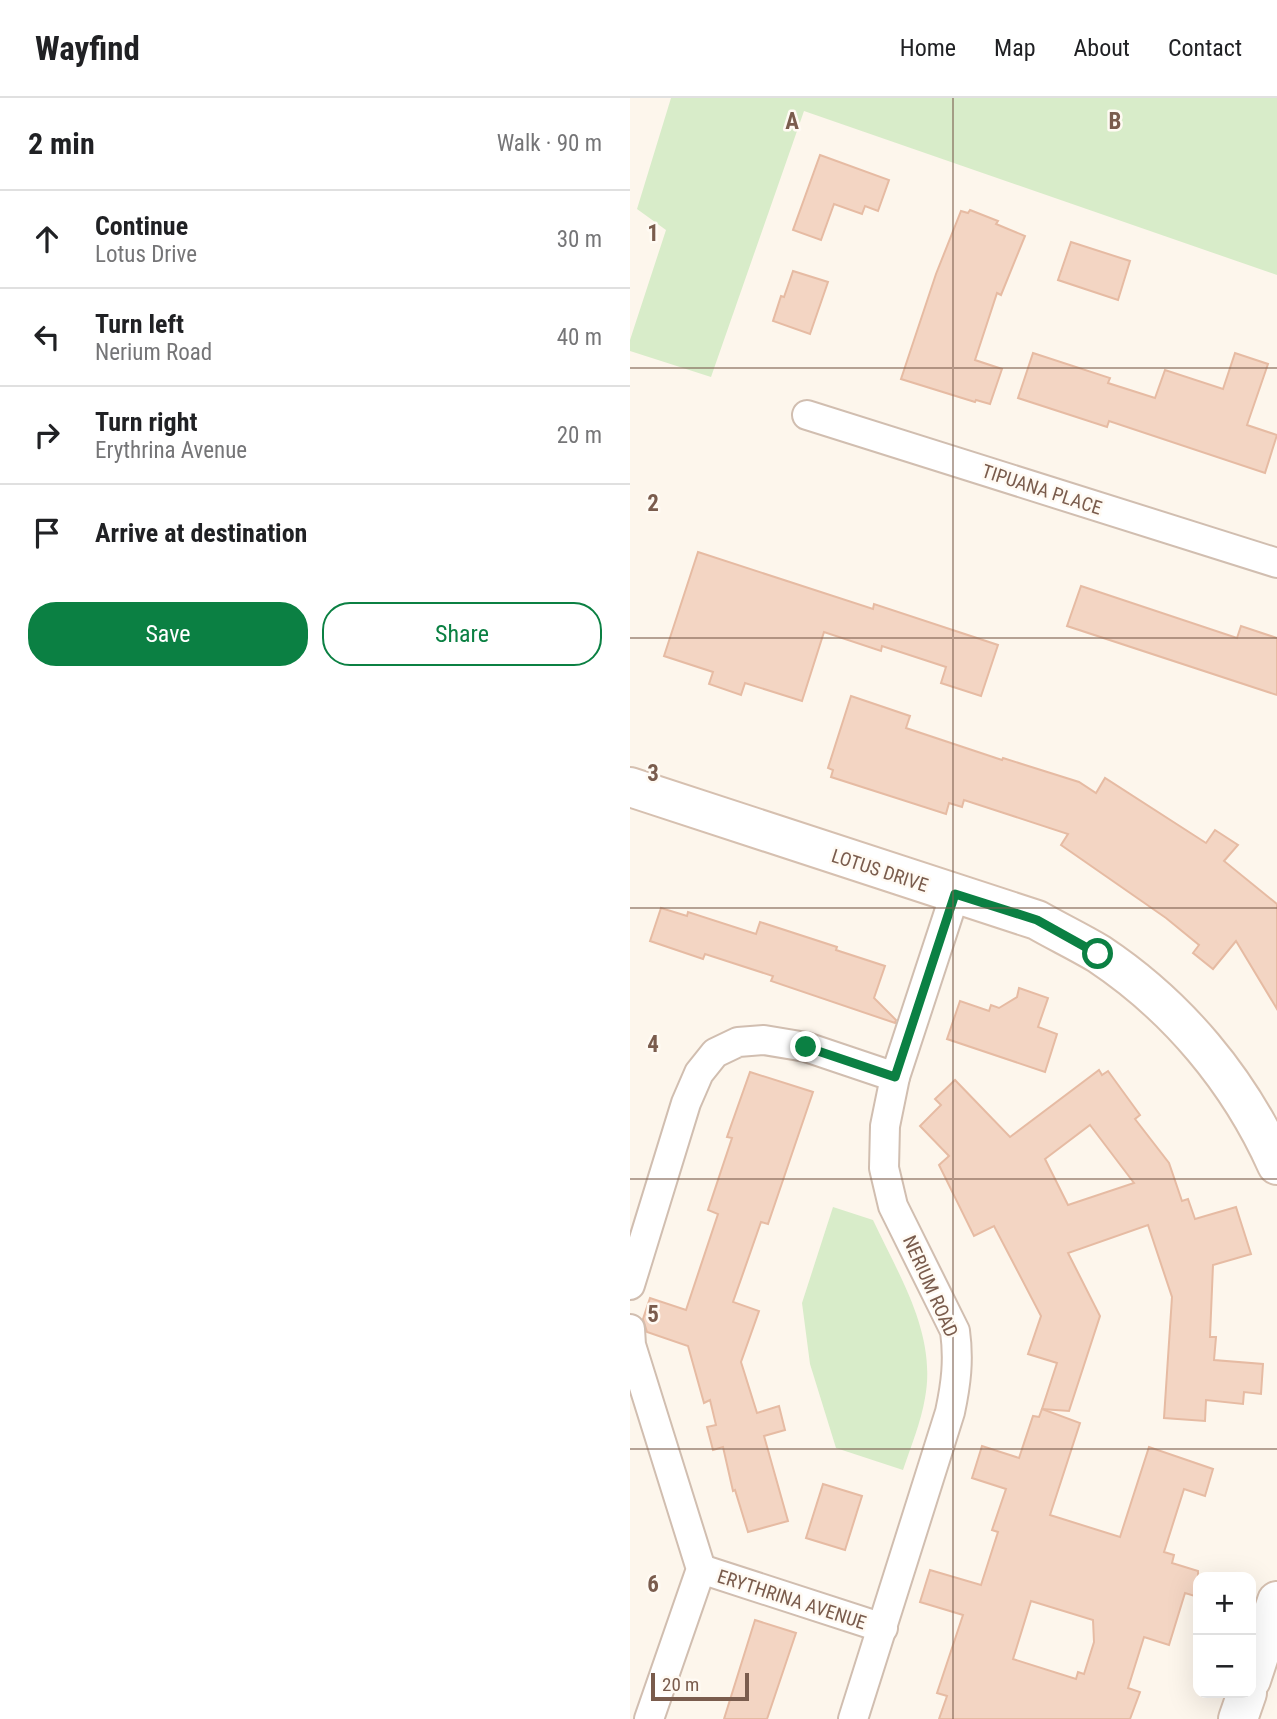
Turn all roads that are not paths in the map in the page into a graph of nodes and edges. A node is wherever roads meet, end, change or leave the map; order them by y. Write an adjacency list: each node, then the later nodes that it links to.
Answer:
1 (807, 415): 2 (street, TIPUANA PLACE)
2 (1277, 563)
3 (630, 787): 4 (street, LOTUS DRIVE)
4 (955, 894): 5 (street, NERIUM ROAD); 6 (street, LOTUS DRIVE)
5 (895, 1077): 7 (street); 11 (street, NERIUM ROAD)
6 (1277, 1165)
7 (630, 1285)
8 (630, 1329): 9 (street, ERYTHRINA AVENUE)
9 (701, 1569): 11 (street, ERYTHRINA AVENUE); 14 (street, ERYTHRINA AVENUE)
10 (1277, 1601): 12 (street)
11 (883, 1628): 15 (street, NERIUM ROAD)
12 (1256, 1665)
13 (1245, 1698): 16 (street)
14 (649, 1719)
15 (853, 1719)
16 (1238, 1719)

